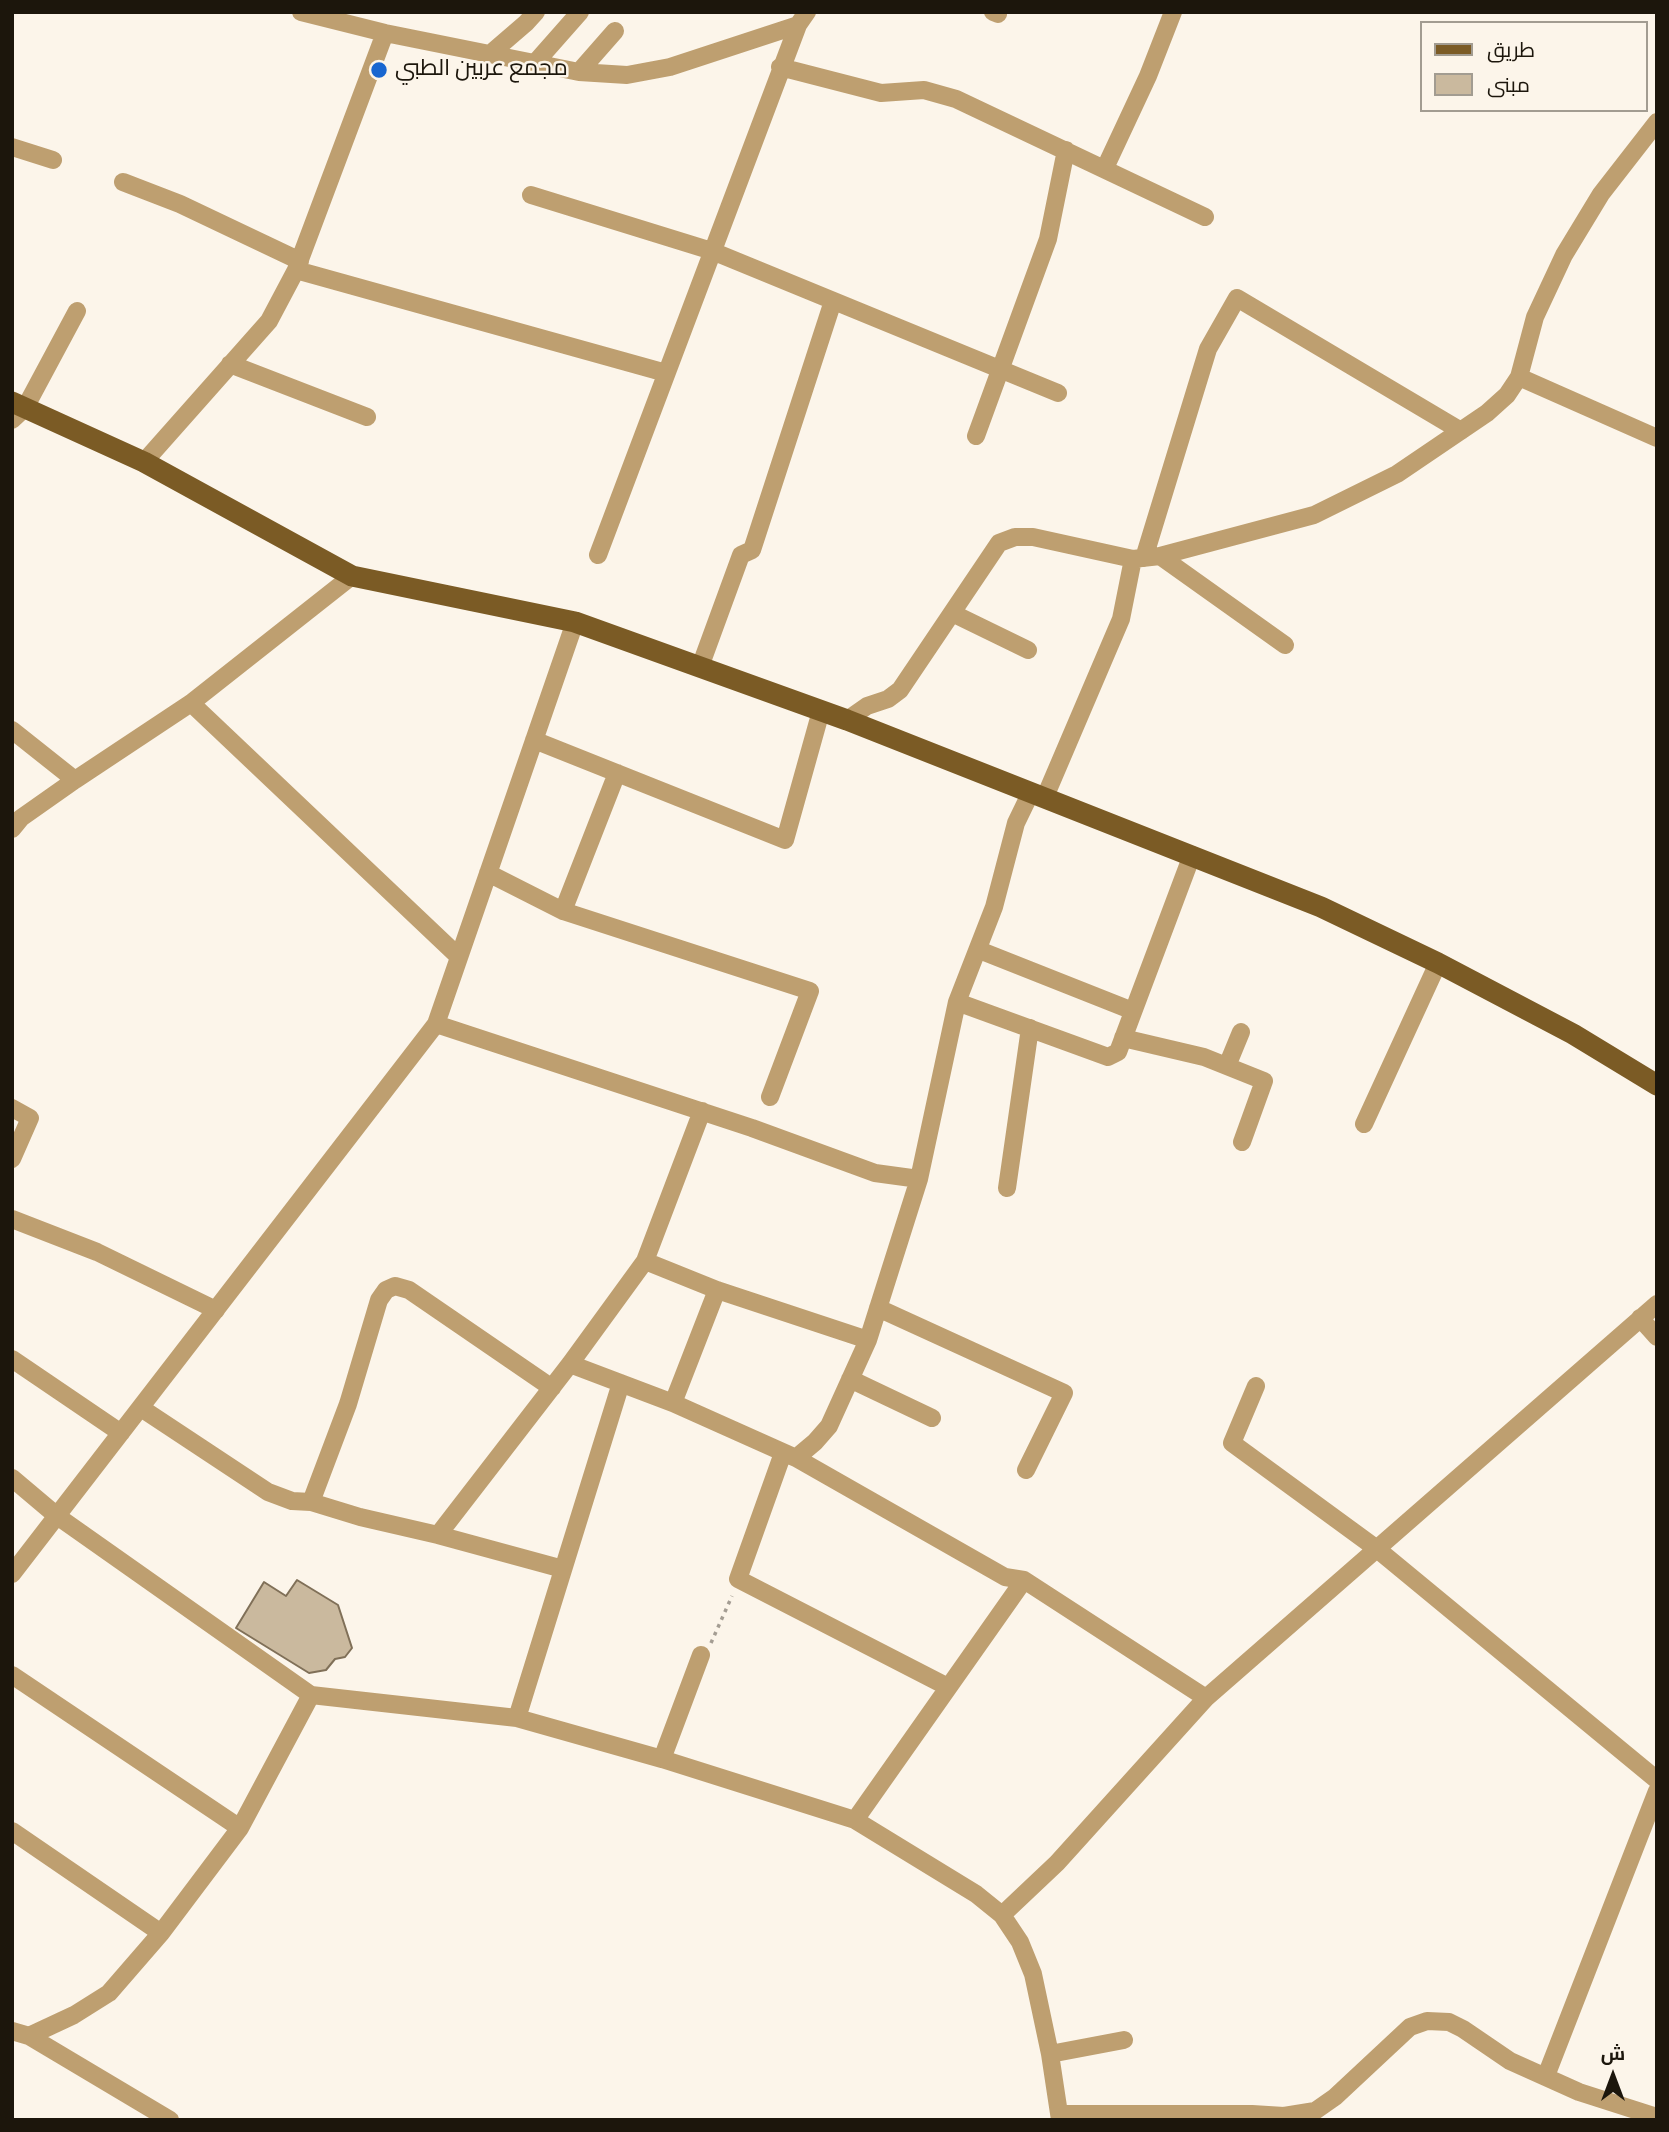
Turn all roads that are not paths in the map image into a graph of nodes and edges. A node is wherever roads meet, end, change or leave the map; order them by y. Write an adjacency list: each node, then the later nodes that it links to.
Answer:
1 (302, 12): 7 (street)
2 (536, 12): 8 (street)
3 (580, 12): 9 (street)
4 (1173, 12): 16 (street)
5 (802, 19): 10 (street); 11 (street)
6 (615, 31): 11 (street)
7 (385, 33): 8 (street); 21 (street)
8 (489, 54): 9 (street)
9 (535, 63): 11 (street)
10 (780, 67): 14 (street); 20 (street)
11 (579, 72)
12 (1657, 122): 27 (street)
13 (12, 147): 15 (street)
14 (1066, 150): 16 (street); 25 (street)
15 (53, 160)
16 (1105, 168): 19 (street)
17 (123, 182): 21 (street)
18 (531, 195): 20 (street)
19 (1205, 217)
20 (712, 251): 22 (street); 26 (street)
21 (298, 265): 24 (street); 26 (street)
22 (833, 301): 25 (street); 42 (street)
23 (77, 310): 29 (street)
24 (230, 364): 30 (street); 34 (street)
25 (1000, 370): 28 (street); 32 (street)
26 (666, 373): 35 (street)
27 (1520, 377): 31 (street); 33 (street)
28 (1058, 393)
29 (16, 410): 34 (main road)
30 (367, 417)
31 (1461, 431): 36 (street); 36 (street)
32 (976, 436)
33 (1657, 438)
34 (144, 462): 37 (main road)
35 (598, 555)
36 (1145, 558): 38 (street); 40 (street); 50 (street)
37 (352, 576): 39 (main road); 43 (street)
38 (952, 613): 41 (street); 45 (street)
39 (575, 622): 42 (main road); 47 (street)
40 (1285, 645)
41 (1028, 650)
42 (699, 667): 44 (main road)
43 (191, 703): 49 (street); 56 (street)
44 (821, 711): 45 (main road); 48 (street)
45 (847, 720): 50 (main road)
46 (12, 730): 49 (street)
47 (534, 740): 48 (street); 53 (street)
48 (617, 773): 54 (street)
49 (75, 780): 51 (street)
50 (1038, 794): 52 (main road); 55 (street)
51 (12, 829)
52 (1192, 855): 57 (main road); 59 (street)
53 (488, 873): 54 (street); 56 (street)
54 (563, 911): 66 (street)
55 (979, 950): 58 (street); 59 (street)
56 (459, 957): 60 (street)
57 (1438, 963): 65 (main road); 69 (street)
58 (957, 1002): 61 (street); 72 (street)
59 (1133, 1011): 63 (street)
60 (436, 1024): 68 (street); 79 (street)
61 (1030, 1028): 63 (street); 73 (street)
62 (1241, 1032): 64 (street)
63 (1124, 1038): 64 (street)
64 (1227, 1066): 70 (street)
65 (1657, 1085)
66 (770, 1097)
67 (12, 1108): 71 (street)
68 (702, 1111): 72 (street); 75 (street)
69 (1364, 1124)
70 (1242, 1142)
71 (12, 1159)
72 (919, 1179): 78 (street)
73 (1007, 1188)
74 (12, 1219): 79 (street)
75 (645, 1261): 76 (street); 84 (street)
76 (717, 1290): 82 (street); 89 (street)
77 (1657, 1304): 80 (street)
78 (878, 1308): 82 (street); 94 (street)
79 (216, 1310): 90 (street)
80 (1640, 1318): 81 (street); 99 (street)
81 (1657, 1337)
82 (868, 1339): 85 (street)
83 (12, 1359): 92 (street)
84 (570, 1364): 86 (street); 88 (street)
85 (850, 1379): 91 (street); 93 (street)
86 (621, 1383): 89 (street); 100 (street)
87 (1256, 1386): 99 (street)
88 (552, 1388): 96 (street); 98 (street)
89 (673, 1403): 93 (street)
90 (141, 1408): 92 (street); 96 (street)
91 (932, 1418)
92 (121, 1433): 97 (street)
93 (789, 1456): 102 (street); 105 (street)
94 (1026, 1470)
95 (12, 1478): 97 (street)
96 (311, 1502): 98 (street)
97 (57, 1516): 101 (street); 106 (street)
98 (438, 1535): 100 (street)
99 (1377, 1549): 107 (street); 110 (street)
100 (563, 1569): 108 (street)
101 (12, 1574)
102 (1024, 1580): 105 (street); 107 (street)
103 (701, 1655): 109 (street)
104 (12, 1675): 113 (street)
105 (948, 1687): 112 (street)
106 (311, 1695): 108 (street); 113 (street)
107 (1206, 1698): 115 (street)
108 (517, 1718): 109 (street)
109 (662, 1759): 112 (street)
110 (1657, 1780)
111 (1657, 1791): 120 (street)
112 (855, 1819): 115 (street)
113 (240, 1828): 116 (street)
114 (12, 1831): 116 (street)
115 (1002, 1915): 119 (street)
116 (161, 1933): 117 (street)
117 (20, 2034): 124 (street)
118 (1124, 2040): 119 (street)
119 (1050, 2054): 121 (street)
120 (1546, 2077): 122 (street); 123 (street)
121 (1060, 2117): 123 (street)
122 (1657, 2117)
123 (1286, 2118)
124 (170, 2120)

